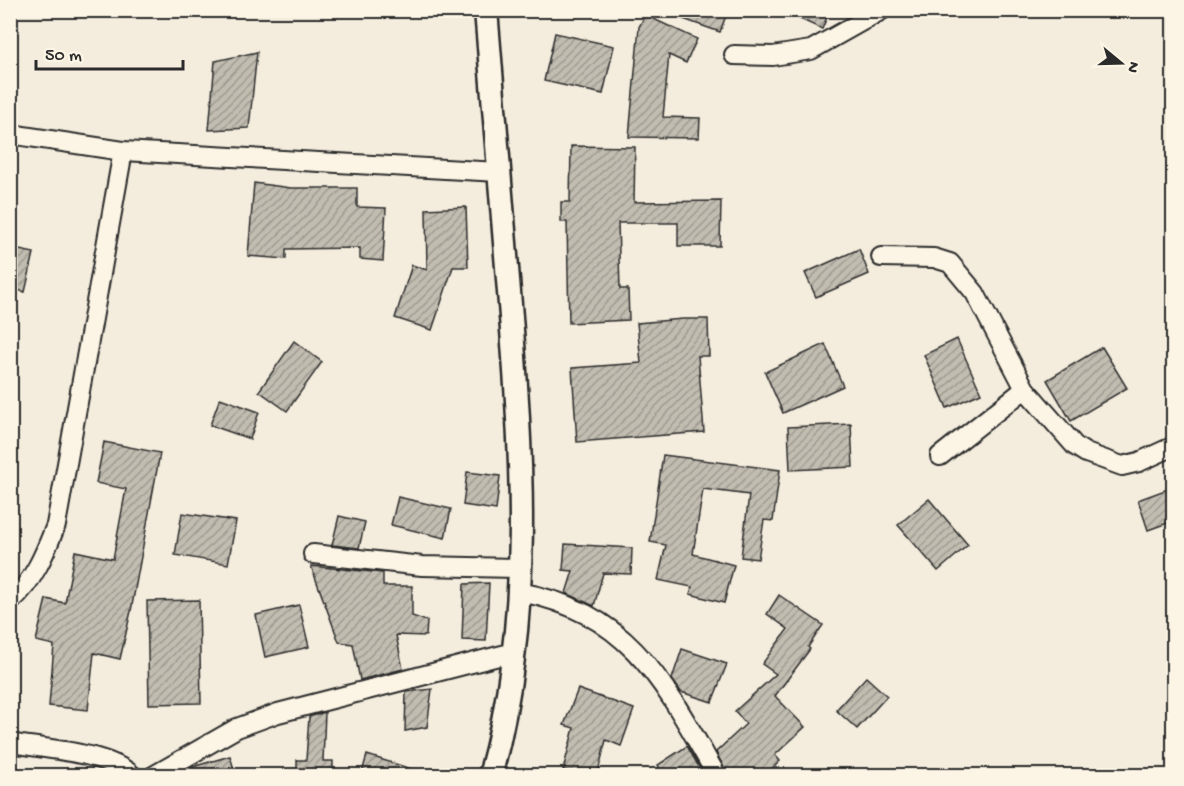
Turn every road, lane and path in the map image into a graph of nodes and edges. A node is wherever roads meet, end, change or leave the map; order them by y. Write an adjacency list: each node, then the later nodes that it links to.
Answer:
1 (486, 10): 6 (street)
2 (882, 10): 3 (street)
3 (734, 55)
4 (10, 134): 5 (street)
5 (123, 151): 6 (street); 14 (street)
6 (499, 172): 12 (street)
7 (881, 257): 8 (street)
8 (1025, 389): 9 (street); 10 (street)
9 (1173, 446)
10 (940, 456)
11 (313, 554): 12 (street)
12 (522, 568): 13 (street)
13 (520, 592): 15 (street); 20 (street)
14 (10, 602)
15 (514, 652): 18 (street); 19 (street)
16 (10, 743): 17 (street)
17 (133, 776)
18 (153, 776)
19 (490, 776)
20 (717, 776)

